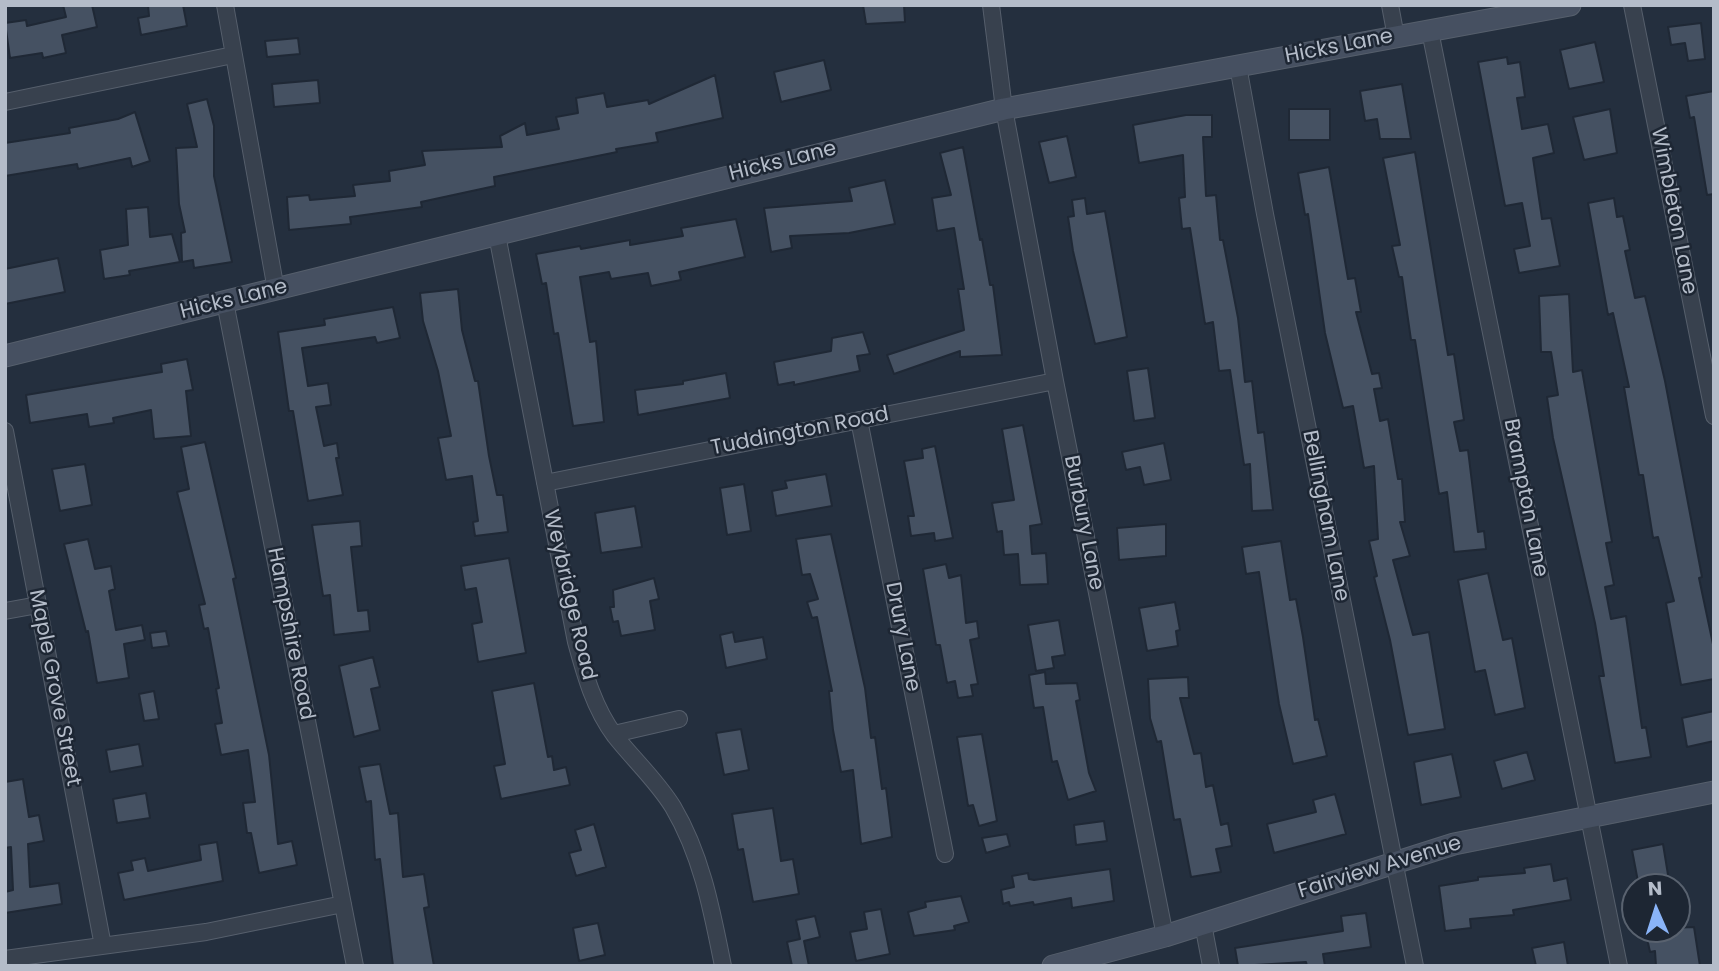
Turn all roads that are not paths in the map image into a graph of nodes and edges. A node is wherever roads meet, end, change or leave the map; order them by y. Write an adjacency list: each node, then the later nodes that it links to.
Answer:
1 (225, 5): 8 (street)
2 (991, 5): 11 (street, Burbury Lane)
3 (1390, 5): 7 (street)
4 (1570, 5): 6 (main road, Hicks Lane)
5 (1632, 5): 17 (street, Wimbleton Lane)
6 (1430, 31): 7 (main road, Hicks Lane); 26 (street, Brampton Lane)
7 (1396, 37): 9 (main road, Hicks Lane)
8 (233, 55): 10 (street); 13 (street)
9 (1238, 66): 11 (main road, Hicks Lane); 28 (street, Bellingham Lane)
10 (5, 102)
11 (1004, 109): 12 (main road, Hicks Lane); 16 (street, Burbury Lane)
12 (497, 235): 13 (main road, Hicks Lane); 20 (street, Weybridge Road)
13 (276, 290): 14 (main road, Hicks Lane)
14 (225, 302): 15 (main road, Hicks Lane); 29 (street, Hampshire Road)
15 (5, 356)
16 (1055, 381): 18 (street, Tuddington Road); 31 (street, Burbury Lane)
17 (1714, 416)
18 (859, 420): 20 (street, Tuddington Road); 27 (street, Drury Lane)
19 (5, 431): 21 (street, Maple Grove Street)
20 (545, 483): 24 (street, Weybridge Road)
21 (38, 605): 22 (street); 32 (street, Maple Grove Street)
22 (5, 611)
23 (679, 719): 24 (street)
24 (614, 734): 35 (street, Weybridge Road)
25 (1714, 792): 26 (main road, Fairview Avenue)
26 (1589, 817): 28 (main road, Fairview Avenue); 39 (street, Brampton Lane)
27 (945, 854)
28 (1395, 862): 30 (main road, Fairview Avenue); 38 (street, Bellingham Lane)
29 (343, 904): 32 (street); 34 (street, Hampshire Road)
30 (1203, 924): 31 (main road, Fairview Avenue); 37 (street)
31 (1165, 936): 36 (main road, Fairview Avenue)
32 (103, 946): 33 (street)
33 (5, 959)
34 (355, 966)
35 (723, 966)
36 (1052, 966)
37 (1211, 966)
38 (1415, 966)
39 (1619, 966)

